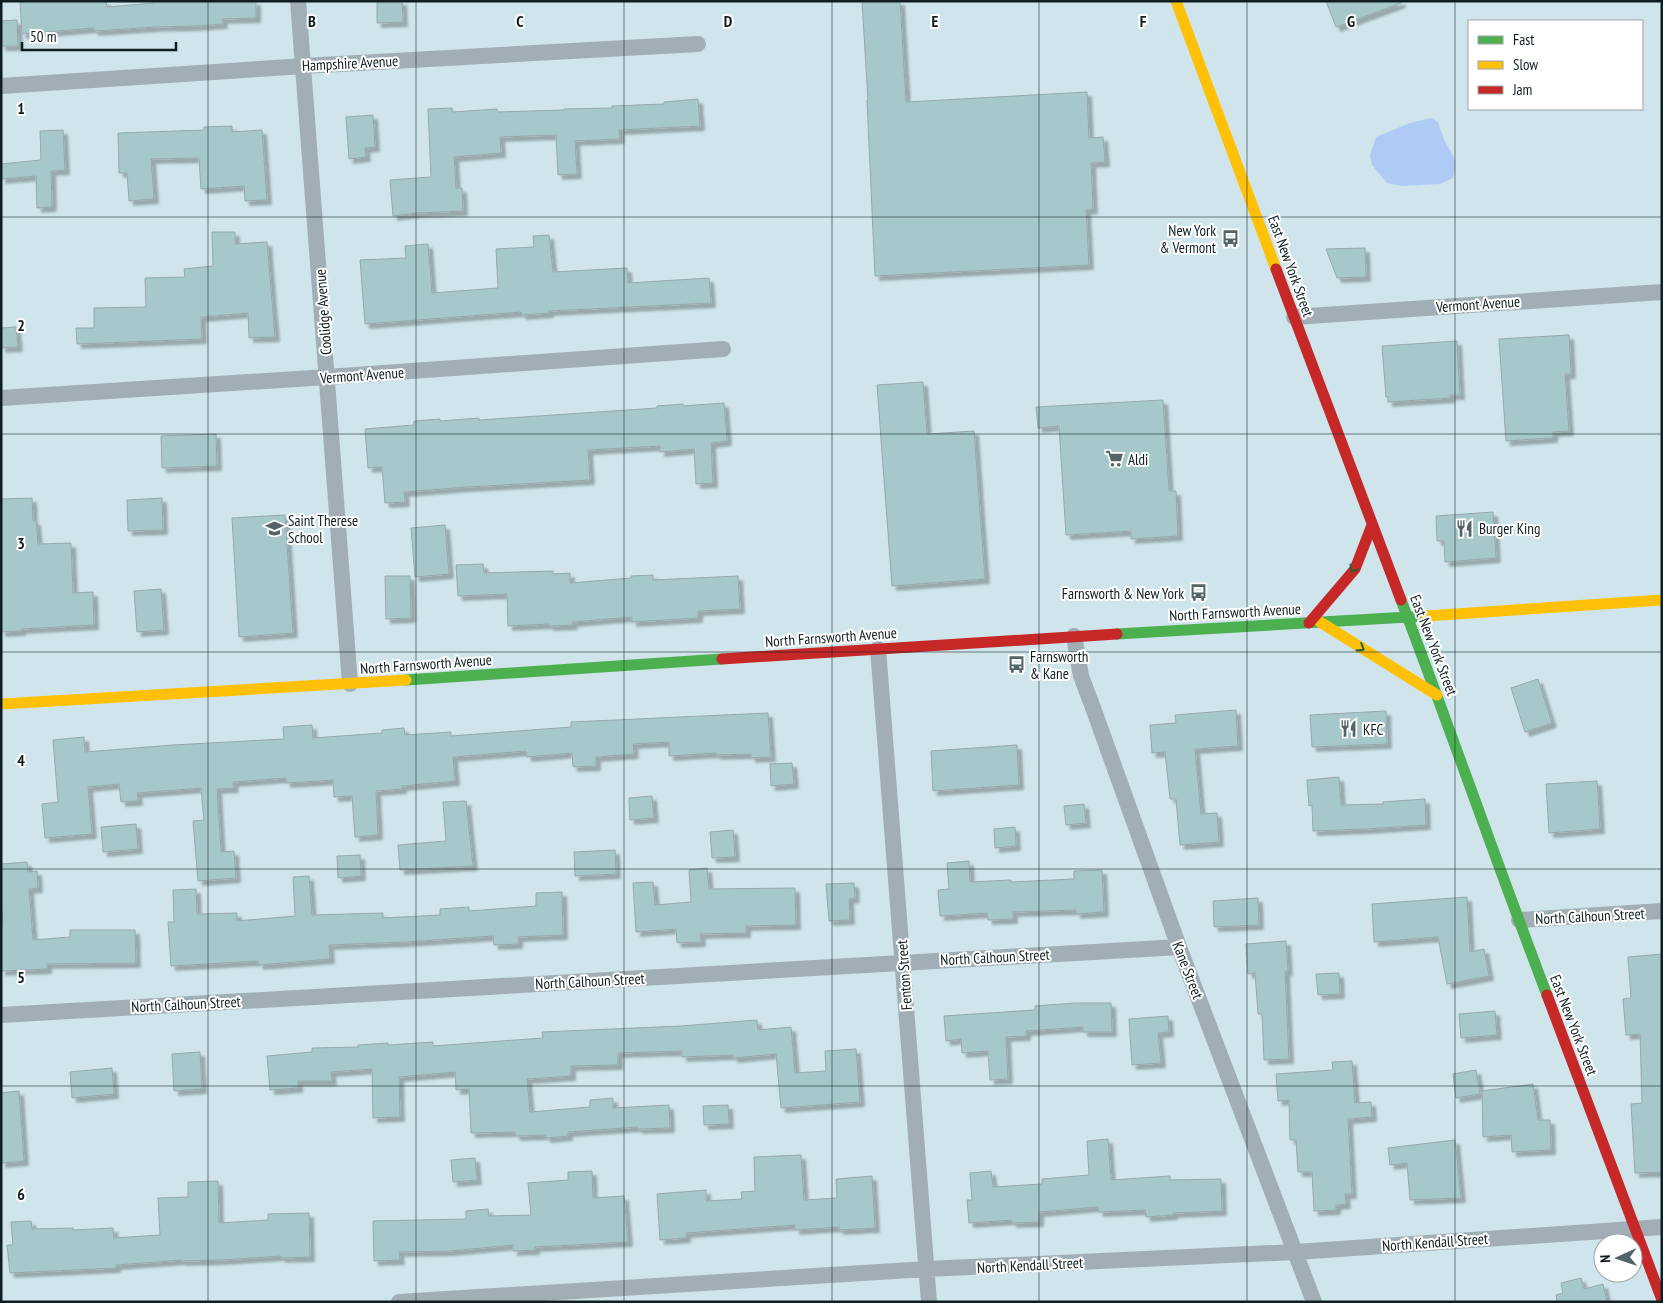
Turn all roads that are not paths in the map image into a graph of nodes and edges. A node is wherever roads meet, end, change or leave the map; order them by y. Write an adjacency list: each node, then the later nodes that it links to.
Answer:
1 (298, 1): 4 (street, Coolidge Avenue)
2 (1176, 1): 7 (main road, East New York Street)
3 (698, 44): 4 (street, Hampshire Avenue)
4 (304, 66): 5 (street, Hampshire Avenue); 9 (street, Coolidge Avenue)
5 (1, 86)
6 (1662, 292): 7 (street, Vermont Avenue)
7 (1294, 317): 11 (main road, East New York Street)
8 (723, 349): 9 (street, Vermont Avenue)
9 (328, 378): 10 (street, Vermont Avenue); 17 (street, Coolidge Avenue)
10 (1, 398)
11 (1372, 525): 13 (main road, East New York Street); 14 (main road, one-way to 14)
12 (1662, 600): 13 (main road, North Farnsworth Avenue)
13 (1407, 617): 14 (main road, North Farnsworth Avenue); 18 (main road, East New York Street)
14 (1315, 622): 15 (main road, North Farnsworth Avenue); 18 (main road, one-way to 18)
15 (1074, 636): 16 (main road, North Farnsworth Avenue); 22 (street, Kane Street)
16 (878, 649): 17 (main road, North Farnsworth Avenue); 23 (street, Fenton Street)
17 (350, 684): 19 (main road, North Farnsworth Avenue)
18 (1437, 694): 21 (main road, East New York Street)
19 (1, 704)
20 (1662, 911): 21 (street, North Calhoun Street)
21 (1519, 920): 26 (main road, East New York Street)
22 (1179, 947): 23 (street, North Calhoun Street); 27 (street, Kane Street)
23 (903, 962): 24 (street, North Calhoun Street); 28 (street, Fenton Street)
24 (1, 1015)
25 (1662, 1227): 26 (street, North Kendall Street)
26 (1635, 1228): 27 (street, North Kendall Street); 29 (main road, East New York Street)
27 (1296, 1252): 28 (street, North Kendall Street); 32 (street, Kane Street)
28 (927, 1270): 30 (street, North Kendall Street); 31 (street, Fenton Street)
29 (1662, 1300)
30 (399, 1302)
31 (929, 1302)
32 (1314, 1302)

